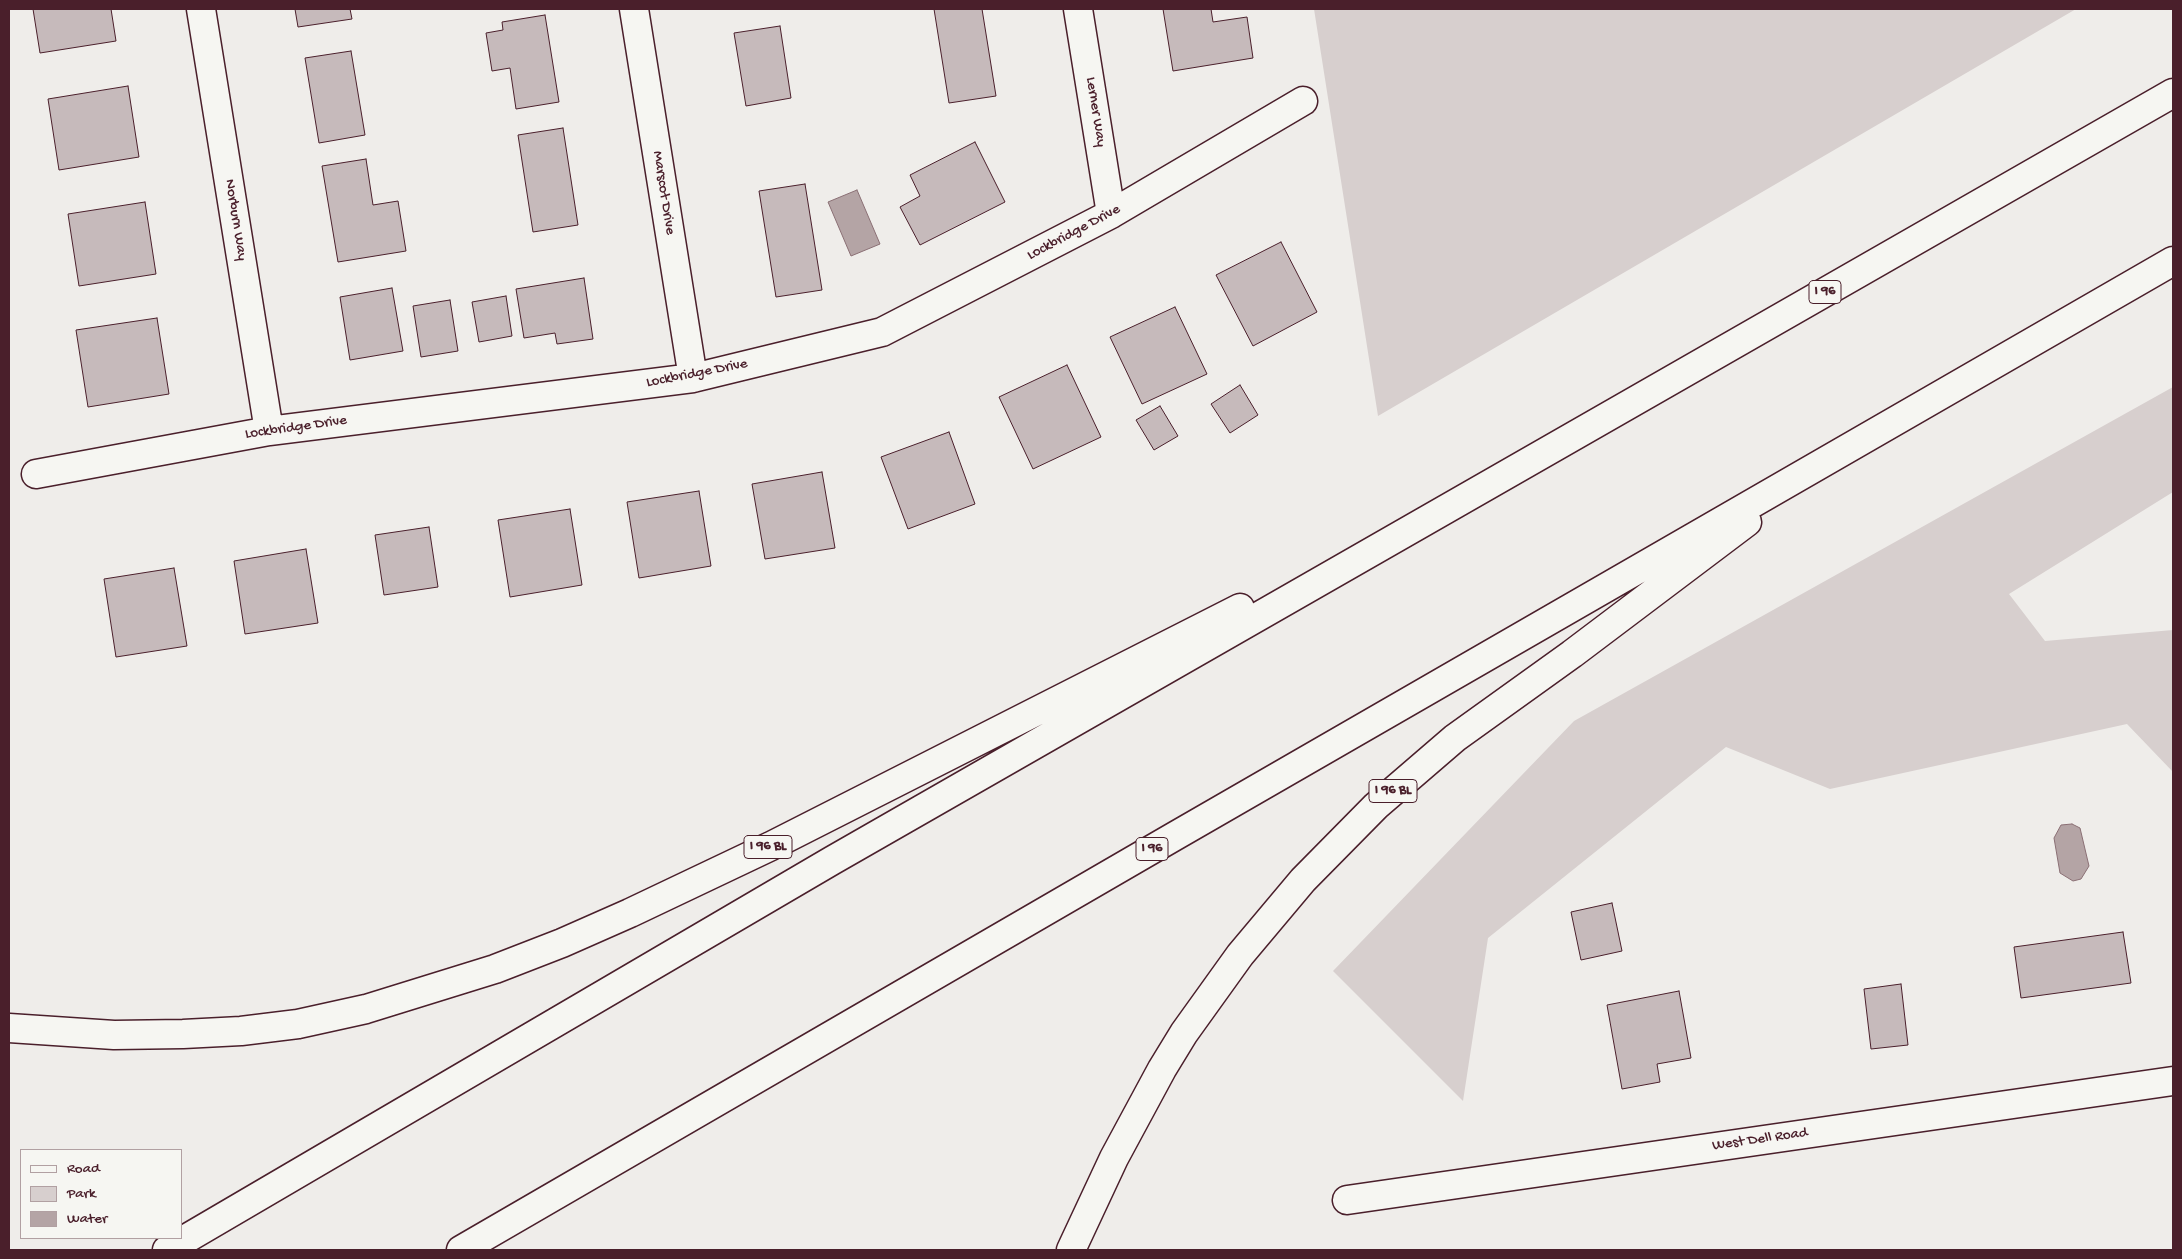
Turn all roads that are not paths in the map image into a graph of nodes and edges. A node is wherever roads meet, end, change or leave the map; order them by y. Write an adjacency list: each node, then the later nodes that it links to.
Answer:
1 (201, 9): 9 (main road, Norburn Way)
2 (634, 9): 8 (main road, Marscot Drive)
3 (1078, 9): 6 (main road, Lerner Way)
4 (2173, 93): 12 (main road, I 96)
5 (1303, 101): 6 (main road, Lockbridge Drive)
6 (1112, 214): 8 (main road, Lockbridge Drive)
7 (2173, 261): 10 (main road, I 96)
8 (693, 378): 9 (main road, Lockbridge Drive)
9 (269, 431): 11 (main road, Lockbridge Drive)
10 (1844, 449): 17 (main road, I 96); 18 (main road, I 96 BL)
11 (36, 474)
12 (1477, 492): 13 (main road, I 96 BL); 16 (main road, I 96)
13 (9, 1028)
14 (2173, 1080): 15 (main road, West Dell Road)
15 (1346, 1200)
16 (168, 1250)
17 (461, 1250)
18 (1070, 1250)

